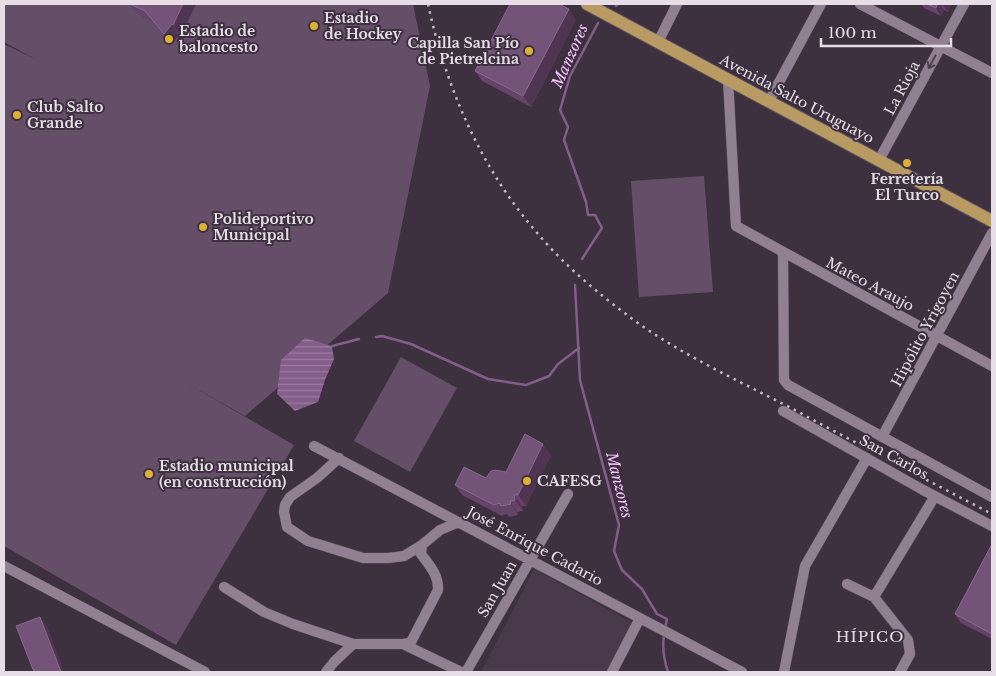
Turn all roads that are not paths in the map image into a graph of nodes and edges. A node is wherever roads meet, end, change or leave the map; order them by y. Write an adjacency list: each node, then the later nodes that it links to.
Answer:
1 (587, 4): 6 (main road, Avenida Salto Uruguayo)
2 (677, 4): 6 (street)
3 (821, 4): 10 (street)
4 (860, 4): 7 (street)
5 (964, 4): 7 (street, La Rioja)
6 (658, 42): 9 (main road, Avenida Salto Uruguayo)
7 (941, 45): 8 (street); 11 (street, La Rioja, one-way to 11)
8 (992, 72)
9 (728, 79): 10 (main road, Avenida Salto Uruguayo); 14 (street, Mateo Araujo)
10 (769, 101): 11 (main road, Avenida Salto Uruguayo)
11 (879, 160): 12 (main road, Avenida Salto Uruguayo)
12 (992, 221)
13 (992, 233): 15 (street, Hipólito Yrigoyen)
14 (783, 253): 15 (street, Mateo Araujo); 18 (street, San Carlos)
15 (938, 336): 16 (street, Mateo Araujo); 18 (street, Hipólito Yrigoyen)
16 (992, 366)
17 (783, 411): 21 (street, San Carlos)
18 (882, 437): 24 (street, San Carlos)
19 (314, 446): 20 (street, José Enrique Cadario)
20 (339, 458): 25 (street, José Enrique Cadario); 27 (street)
21 (867, 458): 23 (street, San Carlos); 41 (street)
22 (568, 494): 28 (street, San Juan)
23 (935, 496): 26 (street, San Carlos); 32 (street)
24 (992, 497)
25 (459, 522): 27 (street); 28 (street, José Enrique Cadario)
26 (992, 526)
27 (422, 545): 35 (street)
28 (530, 560): 33 (street, José Enrique Cadario); 36 (street, San Juan)
29 (4, 566): 37 (street)
30 (847, 584): 32 (street)
31 (224, 587): 34 (street)
32 (874, 597): 42 (street)
33 (640, 618): 39 (street); 40 (street, José Enrique Cadario)
34 (353, 644): 35 (street); 38 (street)
35 (403, 644): 36 (street)
36 (467, 671)
37 (205, 672)
38 (326, 672)
39 (612, 672)
40 (742, 672)
41 (784, 672)
42 (900, 672)

